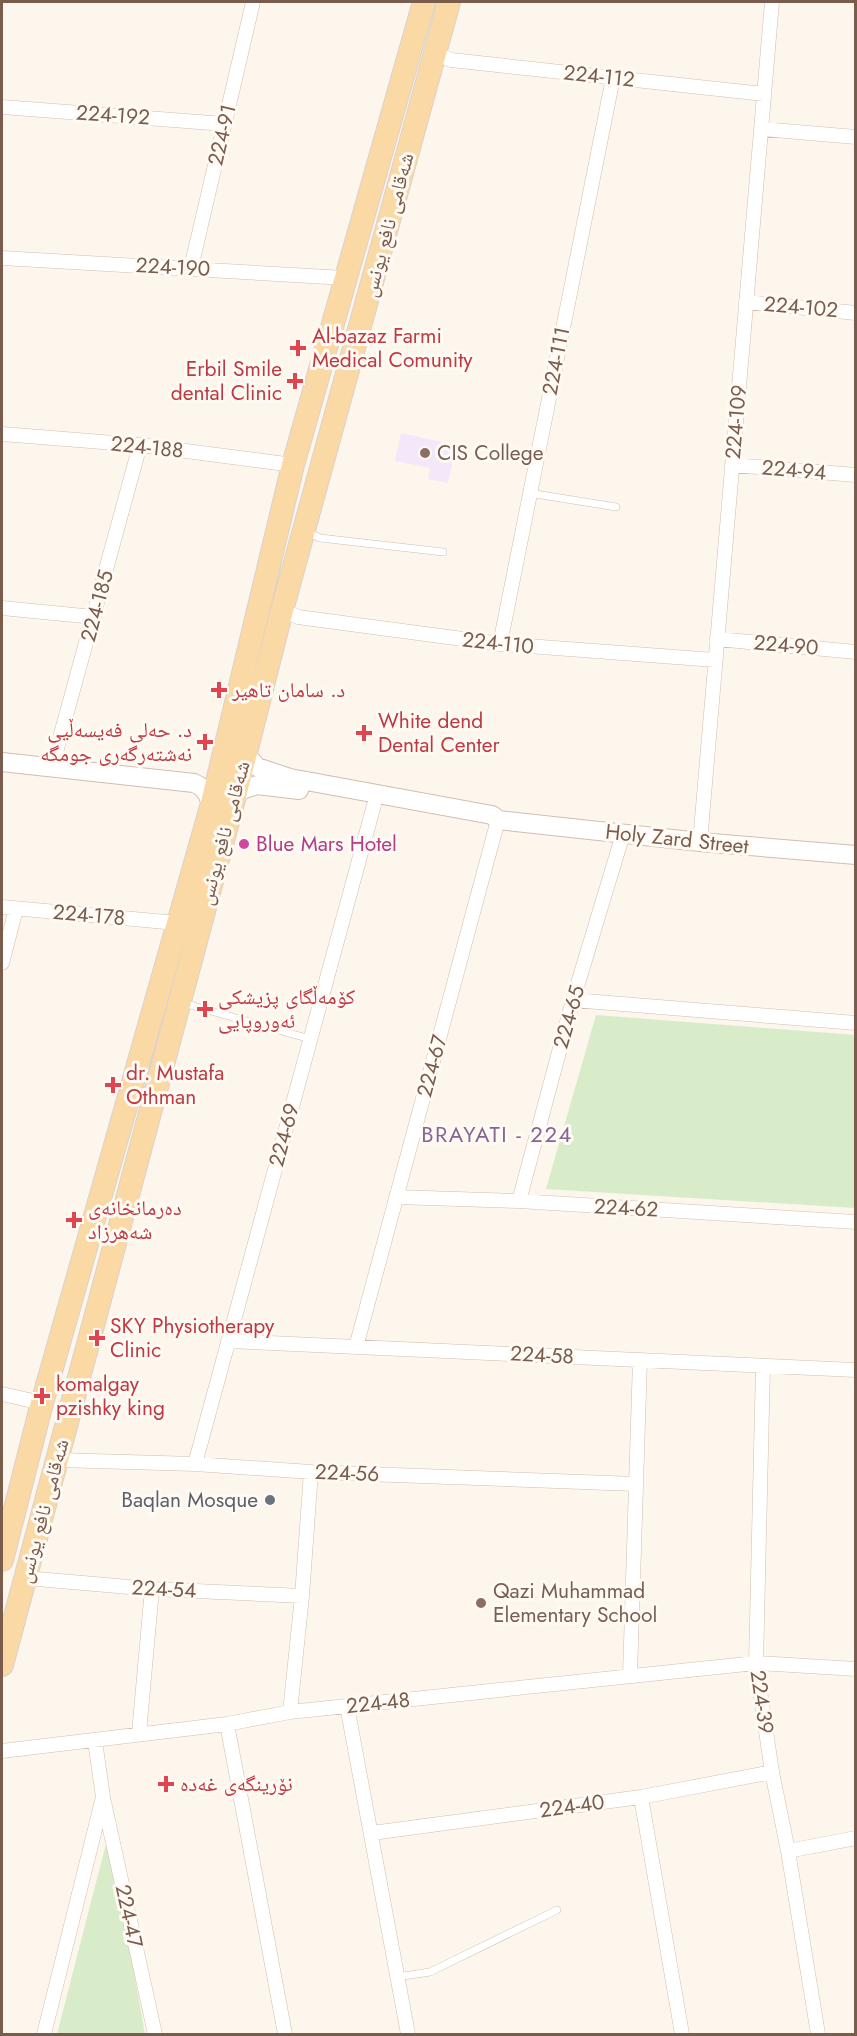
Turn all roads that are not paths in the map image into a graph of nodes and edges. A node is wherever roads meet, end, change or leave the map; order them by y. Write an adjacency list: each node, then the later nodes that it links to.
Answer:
1 (253, 2): 9 (street, 224-91)
2 (424, 2): 14 (main road, شەقامی نافع یونس)
3 (449, 2): 5 (main road, شەقامی نافع یونس)
4 (772, 2): 7 (street, 224-109)
5 (435, 53): 6 (street, 224-112); 24 (main road, شەقامی نافع یونس)
6 (613, 78): 7 (street, 224-112); 22 (street, 224-111)
7 (764, 94): 10 (street, 224-109)
8 (2, 107): 9 (street, 224-192)
9 (225, 124): 13 (street, 224-91)
10 (761, 129): 11 (street); 15 (street, 224-109)
11 (855, 137)
12 (2, 258): 13 (street, 224-190)
13 (191, 268): 14 (street, 224-190)
14 (345, 278): 19 (main road, شەقامی نافع یونس)
15 (746, 302): 16 (street, 224-102); 20 (street, 224-109)
16 (855, 313)
17 (2, 434): 18 (street, 224-188)
18 (140, 445): 19 (street, 224-188); 28 (street, 224-185)
19 (293, 465): 35 (main road, شەقامی نافع یونس)
20 (732, 465): 21 (street, 224-94); 29 (street, 224-109)
21 (855, 475)
22 (529, 493): 23 (lane); 30 (street, 224-111)
23 (616, 507)
24 (304, 530): 25 (lane); 27 (main road, شەقامی نافع یونس)
25 (443, 552)
26 (2, 608): 28 (street)
27 (282, 610): 30 (street, 224-110); 33 (main road, شەقامی نافع یونس)
28 (94, 617): 36 (street, 224-185)
29 (717, 639): 31 (street, 224-90); 32 (street, 224-109)
30 (500, 644): 32 (street, 224-110)
31 (855, 652)
32 (715, 660): 43 (street, 224-109)
33 (245, 753): 38 (main road, شەقامی نافع یونس); 41 (street, Holy Zard Street)
34 (2, 762): 36 (street)
35 (220, 763): 37 (street); 40 (main road, شەقامی نافع یونس)
36 (52, 767): 37 (street)
37 (194, 783): 40 (street)
38 (236, 792): 39 (street, Holy Zard Street); 50 (main road, شەقامی نافع یونس)
39 (374, 805): 41 (street, Holy Zard Street); 52 (street, 224-69)
40 (211, 807): 47 (main road, شەقامی نافع یونس)
41 (498, 820): 42 (street, Holy Zard Street); 53 (street, 224-67)
42 (623, 834): 43 (street, Holy Zard Street); 49 (street, 224-65)
43 (700, 842): 44 (street, Holy Zard Street)
44 (855, 855)
45 (2, 907): 46 (street, 224-178)
46 (16, 909): 47 (street, 224-178); 48 (street)
47 (177, 923): 56 (main road, شەقامی نافع یونس)
48 (2, 963)
49 (573, 1000): 51 (street); 54 (street, 224-65)
50 (179, 1002): 52 (lane); 57 (main road, شەقامی نافع یونس)
51 (855, 1023)
52 (310, 1039): 58 (street, 224-69)
53 (396, 1197): 54 (street, 224-62); 59 (street, 224-67)
54 (519, 1201): 55 (street, 224-62)
55 (855, 1221)
56 (76, 1286): 57 (main road); 64 (main road, شەقامی نافع یونس)
57 (104, 1287): 65 (main road, شەقامی نافع یونس)
58 (228, 1341): 59 (street, 224-58); 66 (street, 224-69)
59 (356, 1347): 60 (street, 224-58)
60 (640, 1360): 61 (street, 224-58); 68 (street)
61 (763, 1366): 62 (street, 224-58); 74 (street, 224-39)
62 (855, 1370)
63 (2, 1394): 64 (street)
64 (42, 1403): 69 (main road, شەقامی نافع یونس)
65 (58, 1460): 66 (street, 224-56); 71 (main road, شەقامی نافع یونس)
66 (195, 1464): 67 (street, 224-56)
67 (311, 1472): 68 (street, 224-56); 73 (street)
68 (636, 1484): 77 (street)
69 (6, 1523): 70 (main road, شەقامی نافع یونس)
70 (2, 1560)
71 (25, 1578): 72 (street, 224-54); 75 (main road, شەقامی نافع یونس)
72 (152, 1589): 73 (street, 224-54); 81 (street)
73 (302, 1596): 79 (street)
74 (756, 1663): 76 (street, 224-48); 77 (street, 224-48); 84 (street, 224-39)
75 (2, 1665)
76 (855, 1669)
77 (630, 1675): 78 (street, 224-48)
78 (347, 1706): 79 (street, 224-48); 87 (street)
79 (290, 1712): 80 (street, 224-48)
80 (228, 1724): 81 (street, 224-48); 94 (street)
81 (139, 1733): 82 (street, 224-48)
82 (95, 1741): 83 (street, 224-48); 85 (street, 224-47)
83 (2, 1751)
84 (772, 1772): 86 (street, 224-40); 89 (street, 224-39)
85 (103, 1797): 92 (street); 93 (street, 224-47)
86 (641, 1797): 87 (street, 224-40); 96 (street)
87 (372, 1833): 91 (street)
88 (855, 1838): 89 (street)
89 (788, 1851): 97 (street, 224-39)
90 (557, 1910): 91 (lane)
91 (397, 1977): 95 (street)
92 (44, 2034)
93 (155, 2034)
94 (285, 2034)
95 (408, 2034)
96 (682, 2034)
97 (818, 2034)

